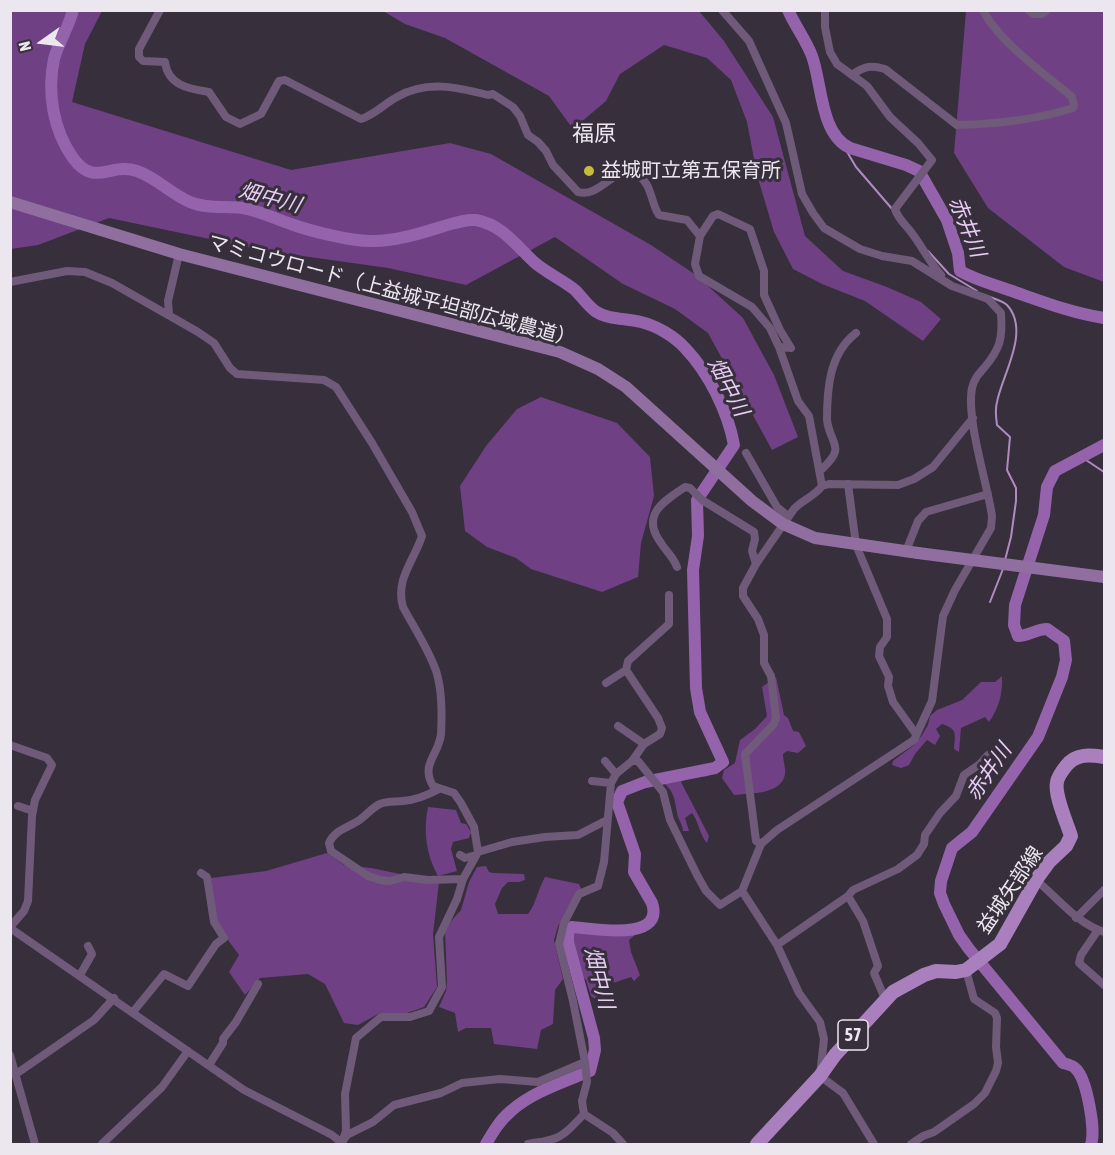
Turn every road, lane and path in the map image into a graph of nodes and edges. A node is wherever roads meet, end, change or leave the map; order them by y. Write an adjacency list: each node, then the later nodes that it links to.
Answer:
1 (160, 10): 9 (street)
2 (722, 10): 12 (street)
3 (825, 10): 7 (street)
4 (983, 10): 7 (street)
5 (1028, 10): 6 (street)
6 (1047, 10)
7 (853, 74): 12 (street)
8 (10, 202): 10 (street, マミコウロード（上益城平坦部広域農道）)
9 (700, 236): 15 (street); 15 (street)
10 (179, 254): 13 (street); 22 (street, マミコウロード（上益城平坦部広域農道）)
11 (10, 282): 13 (street)
12 (952, 286): 16 (street)
13 (169, 315): 42 (street)
14 (856, 333): 18 (street)
15 (779, 346): 18 (street)
16 (973, 418): 19 (street); 21 (street)
17 (746, 453): 22 (street)
18 (819, 469): 20 (street)
19 (848, 484): 20 (street); 23 (street)
20 (822, 486): 22 (street)
21 (988, 494): 24 (street); 32 (street)
22 (786, 520): 23 (street, マミコウロード（上益城平坦部広域農道）); 25 (street)
23 (856, 544): 24 (street, マミコウロード（上益城平坦部広域農道）); 32 (street)
24 (912, 552): 27 (street, マミコウロード（上益城平坦部広域農道）, bridge)
25 (756, 564): 26 (street); 46 (street)
26 (677, 567)
27 (1104, 577)
28 (669, 595): 29 (street)
29 (626, 670): 30 (street); 33 (street)
30 (606, 682)
31 (618, 726): 33 (street)
32 (916, 734): 46 (street)
33 (644, 744): 38 (street)
34 (10, 745): 44 (street)
35 (988, 755): 54 (street)
36 (1104, 757): 51 (main road, 益城矢部線)
37 (605, 761): 39 (street)
38 (632, 761): 39 (street); 53 (street)
39 (616, 774): 41 (street)
40 (592, 781): 41 (street)
41 (611, 783): 45 (street)
42 (439, 789): 47 (street); 50 (street)
43 (18, 806): 44 (street)
44 (33, 812): 56 (street)
45 (607, 820): 47 (street); 69 (street)
46 (761, 844): 53 (street)
47 (477, 853): 48 (street); 50 (street)
48 (460, 855)
49 (201, 873): 66 (street)
50 (463, 879): 74 (street)
51 (1036, 880): 55 (street); 60 (main road, 益城矢部線)
52 (1104, 890): 55 (street)
53 (742, 891): 58 (street)
54 (848, 896): 58 (street); 65 (street)
55 (1076, 918): 57 (street)
56 (10, 927): 61 (street)
57 (1101, 931): 63 (street)
58 (777, 945): 72 (street)
59 (88, 946): 61 (street)
60 (970, 967): 65 (main road, 57); 81 (street)
61 (80, 975): 64 (street)
62 (258, 984): 70 (street)
63 (1104, 985)
64 (114, 998): 66 (street); 71 (street)
65 (885, 999): 72 (main road, 57)
66 (133, 1012): 67 (street)
67 (188, 1051): 70 (street); 76 (street)
68 (10, 1055): 71 (street)
69 (585, 1063): 73 (street); 74 (street)
70 (209, 1065): 74 (street)
71 (16, 1074): 75 (street)
72 (820, 1076): 79 (main road, 57); 80 (street)
73 (584, 1114): 77 (street); 78 (street)
74 (343, 1143)
75 (35, 1144)
76 (102, 1144)
77 (528, 1144)
78 (623, 1144)
79 (757, 1144)
80 (874, 1144)
81 (911, 1144)

